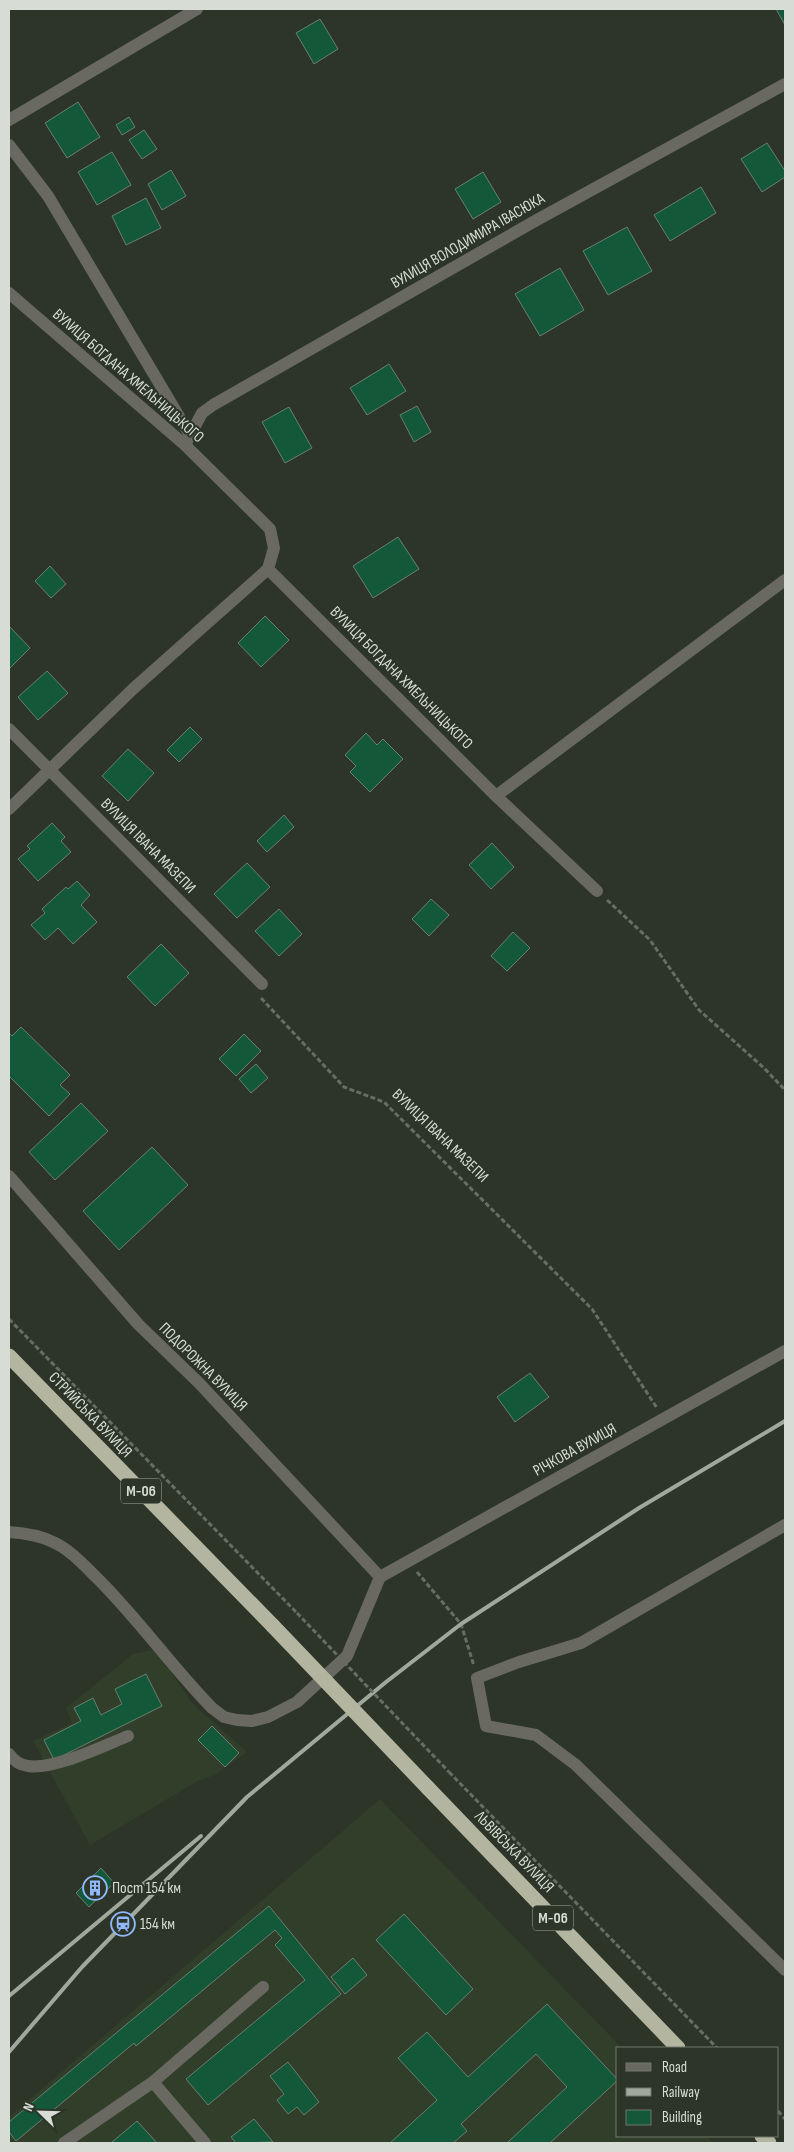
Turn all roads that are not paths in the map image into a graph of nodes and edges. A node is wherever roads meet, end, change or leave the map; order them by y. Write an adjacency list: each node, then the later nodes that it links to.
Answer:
1 (197, 9): 3 (street)
2 (785, 84): 6 (street, ВУЛИЦЯ ВОЛОДИМИРА ІВАСЮКА)
3 (9, 120)
4 (9, 145): 6 (street)
5 (9, 293): 6 (street, ВУЛИЦЯ БОГДАНА ХМЕЛЬНИЦЬКОГО)
6 (187, 440): 7 (street, ВУЛИЦЯ БОГДАНА ХМЕЛЬНИЦЬКОГО)
7 (268, 569): 10 (street); 11 (street, ВУЛИЦЯ БОГДАНА ХМЕЛЬНИЦЬКОГО)
8 (785, 580): 11 (street)
9 (9, 729): 10 (street, ВУЛИЦЯ ІВАНА МАЗЕПИ)
10 (50, 770): 12 (street); 14 (street, ВУЛИЦЯ ІВАНА МАЗЕПИ)
11 (496, 796): 13 (street, ВУЛИЦЯ БОГДАНА ХМЕЛЬНИЦЬКОГО)
12 (9, 809)
13 (598, 891)
14 (262, 984)
15 (9, 1176): 20 (street, ПОДОРОЖНА ВУЛИЦЯ)
16 (785, 1352): 20 (street, РІЧКОВА ВУЛИЦЯ)
17 (9, 1356): 23 (highway, СТРИЙСЬКА ВУЛИЦЯ / М-06, bridge)
18 (785, 1525): 24 (street)
19 (9, 1532): 20 (street)
20 (380, 1577)
21 (128, 1736): 22 (street)
22 (9, 1754)
23 (428, 1788): 26 (highway, ЛЬВІВСЬКА ВУЛИЦЯ / М-06)
24 (785, 1970)
25 (263, 1987): 27 (street)
26 (677, 2047)
27 (153, 2082): 28 (street); 29 (street)
28 (64, 2143)
29 (205, 2143)

